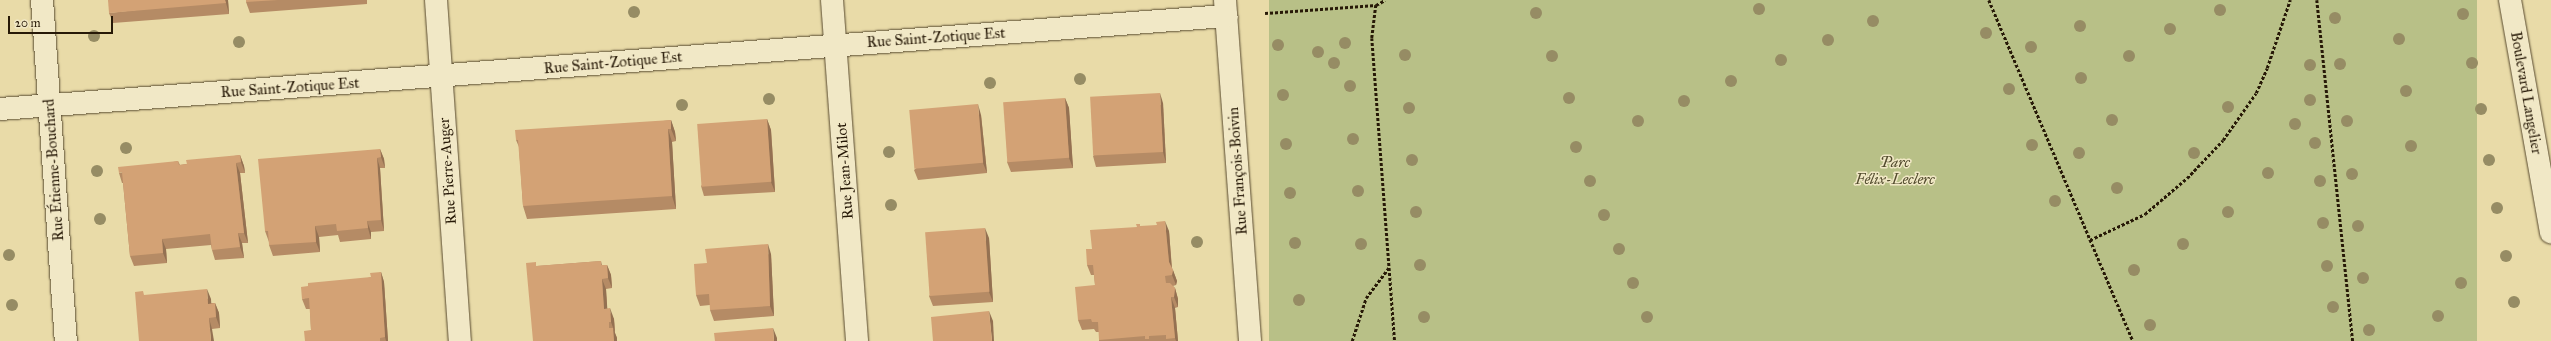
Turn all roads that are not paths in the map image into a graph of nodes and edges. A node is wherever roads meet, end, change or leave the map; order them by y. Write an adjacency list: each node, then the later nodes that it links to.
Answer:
1 (42, 0): 8 (street, Rue Étienne-Bouchard)
2 (436, 0): 7 (street, Rue Pierre-Auger)
3 (832, 0): 6 (street, Rue Jean-Milot)
4 (2510, 0): 10 (street, Boulevard Langelier)
5 (1226, 8): 6 (street, Rue Saint-Zotique Est); 14 (street, Rue François-Boivin)
6 (835, 45): 7 (street, Rue Saint-Zotique Est); 13 (street, Rue Jean-Milot)
7 (441, 77): 8 (street, Rue Saint-Zotique Est); 12 (street, Rue Pierre-Auger)
8 (50, 105): 9 (street, Rue Saint-Zotique Est); 11 (street, Rue Étienne-Bouchard)
9 (0, 109)
10 (2551, 232)
11 (66, 341)
12 (460, 341)
13 (857, 341)
14 (1250, 341)

